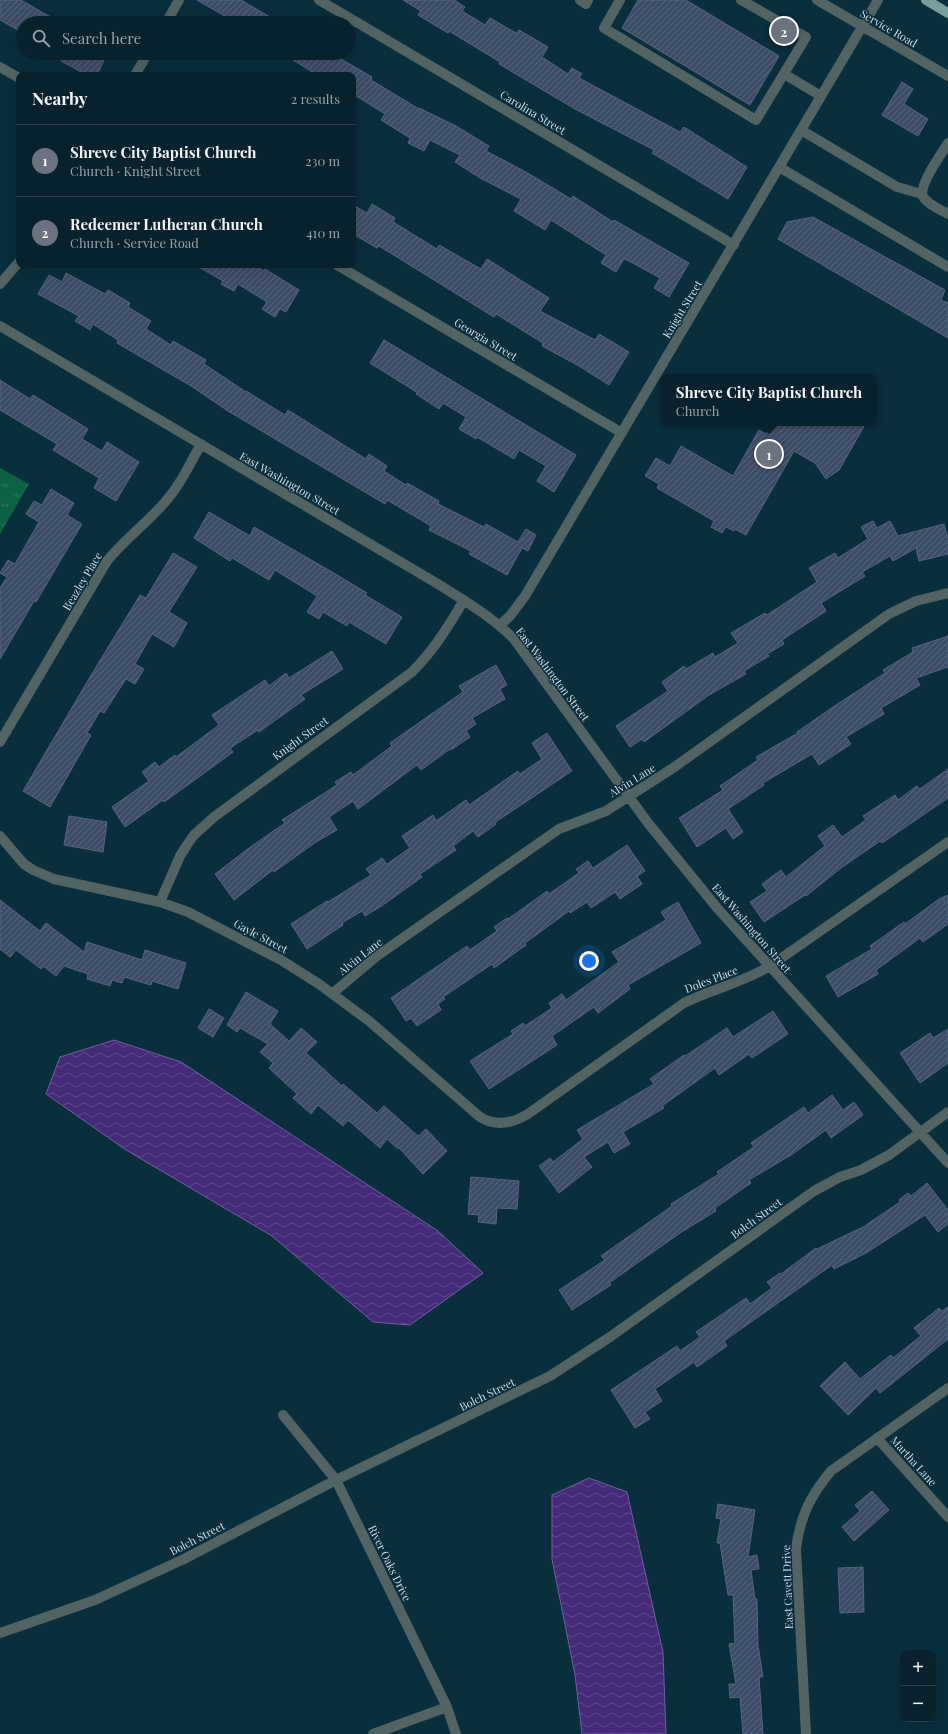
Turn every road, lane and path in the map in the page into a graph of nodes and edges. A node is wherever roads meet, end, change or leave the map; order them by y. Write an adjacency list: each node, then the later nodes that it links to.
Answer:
1 (179, 0): 9 (street)
2 (319, 0): 10 (street, Carolina Street)
3 (620, 0): 16 (street)
4 (741, 0): 16 (street)
5 (817, 0): 12 (street, Service Road)
6 (878, 0): 12 (street, Knight Street)
7 (926, 0): 8 (main road)
8 (948, 13)
9 (170, 16)
10 (346, 16)
11 (356, 22): 25 (street, Carolina Street)
12 (862, 26): 18 (street, Service Road); 19 (street, Knight Street)
13 (144, 60): 15 (street)
14 (0, 67): 17 (street)
15 (137, 72)
16 (784, 74): 19 (street)
17 (16, 76)
18 (948, 76)
19 (821, 96): 20 (street, Knight Street)
20 (801, 130): 22 (street, Knight Street); 23 (street)
21 (948, 143): 23 (street)
22 (780, 167): 25 (street, Knight Street); 27 (street)
23 (922, 194): 24 (street)
24 (948, 214)
25 (734, 245): 31 (street, Knight Street)
26 (16, 265): 29 (street)
27 (948, 267)
28 (342, 268): 31 (street, Georgia Street)
29 (0, 284)
30 (0, 326): 32 (street, East Washington Street)
31 (622, 433): 35 (street, Knight Street)
32 (201, 444): 34 (street, East Washington Street); 36 (street, Beazley Place)
33 (948, 593): 37 (street, Alvin Lane)
34 (464, 600): 35 (street, East Washington Street); 40 (street, Knight Street)
35 (500, 625): 37 (street, East Washington Street)
36 (0, 742)
37 (628, 797): 41 (street, East Washington Street); 42 (street, Alvin Lane)
38 (1, 837): 40 (street, Gayle Street)
39 (948, 842): 41 (street, Doles Place)
40 (160, 902): 42 (street, Gayle Street)
41 (770, 966): 44 (street, Doles Place); 45 (street, East Washington Street)
42 (333, 994): 44 (street, Gayle Street)
43 (948, 1112): 45 (street, Bolch Street)
44 (480, 1117)
45 (919, 1132): 46 (street, East Washington Street); 50 (street, Bolch Street)
46 (948, 1163)
47 (948, 1388): 49 (street, East Cavett Drive)
48 (283, 1415): 50 (street, River Oaks Drive)
49 (877, 1438): 51 (street, Martha Lane); 56 (street, East Cavett Drive)
50 (336, 1480): 52 (street, Bolch Street); 53 (street, River Oaks Drive)
51 (948, 1518)
52 (0, 1633)
53 (447, 1707): 54 (street); 55 (street, River Oaks Drive)
54 (373, 1734)
55 (456, 1734)
56 (806, 1734)

